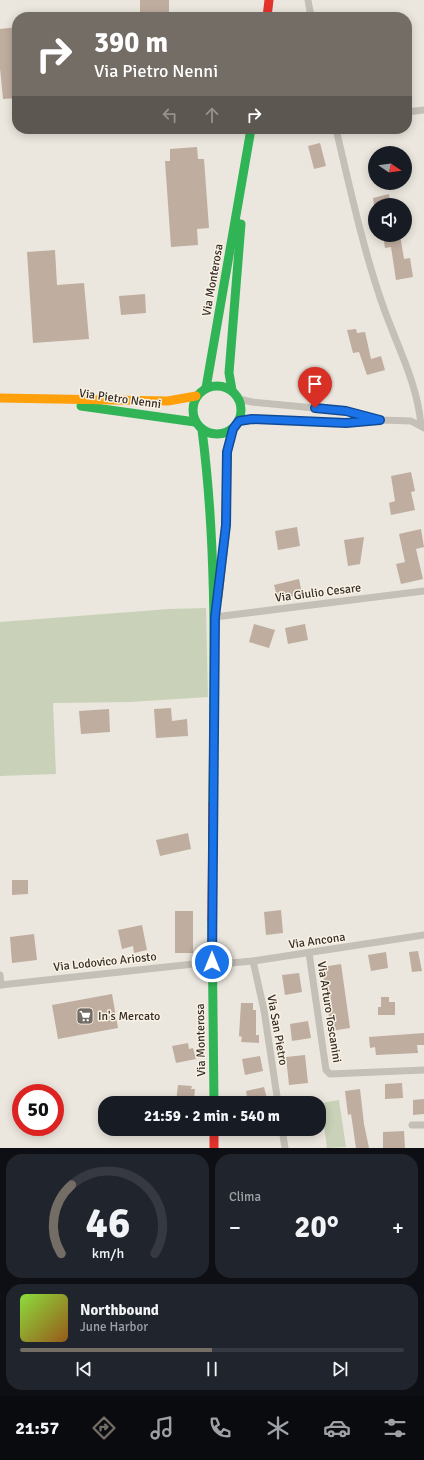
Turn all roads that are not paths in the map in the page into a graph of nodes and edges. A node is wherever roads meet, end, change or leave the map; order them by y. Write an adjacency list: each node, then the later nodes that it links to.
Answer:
1 (269, 0): 3 (main road)
2 (308, 0): 4 (street)
3 (268, 12)
4 (309, 12)
5 (424, 110): 6 (street)
6 (412, 111)
7 (250, 134): 9 (main road, Via Monterosa)
8 (337, 134): 19 (street)
9 (244, 176): 10 (main road, Via Monterosa); 11 (main road, Via Monterosa)
10 (206, 388): 11 (main road); 12 (main road)
11 (232, 390): 14 (main road)
12 (196, 396): 15 (main road, Via Pietro Nenni); 18 (main road)
13 (0, 398): 15 (main road, Via Pietro Nenni)
14 (239, 399): 16 (street); 17 (main road)
15 (41, 400): 18 (main road, Via Pietro Nenni)
16 (380, 420): 17 (street); 19 (street)
17 (239, 421): 20 (main road)
18 (195, 422): 21 (main road)
19 (423, 426)
20 (233, 429): 21 (main road); 23 (main road, Via Monterosa)
21 (202, 430): 23 (main road, Via Monterosa)
22 (424, 591): 23 (street, Via Giulio Cesare)
23 (215, 617): 27 (main road, Via Monterosa)
24 (424, 935): 25 (street, Via Ancona)
25 (309, 953): 26 (street, Via Ancona); 30 (street, Via Arturo Toscanini)
26 (253, 961): 27 (street, Via Ancona); 32 (street, Via San Pietro)
27 (212, 962): 29 (street, Via Lodovico Ariosto); 31 (main road, Via Monterosa)
28 (0, 975): 29 (street)
29 (0, 985)
30 (424, 1070)
31 (214, 1096)
32 (277, 1096)
33 (424, 1124): 34 (street)
34 (412, 1125)
35 (214, 1136): 37 (main road)
36 (283, 1136): 38 (street)
37 (214, 1148)
38 (285, 1148)

